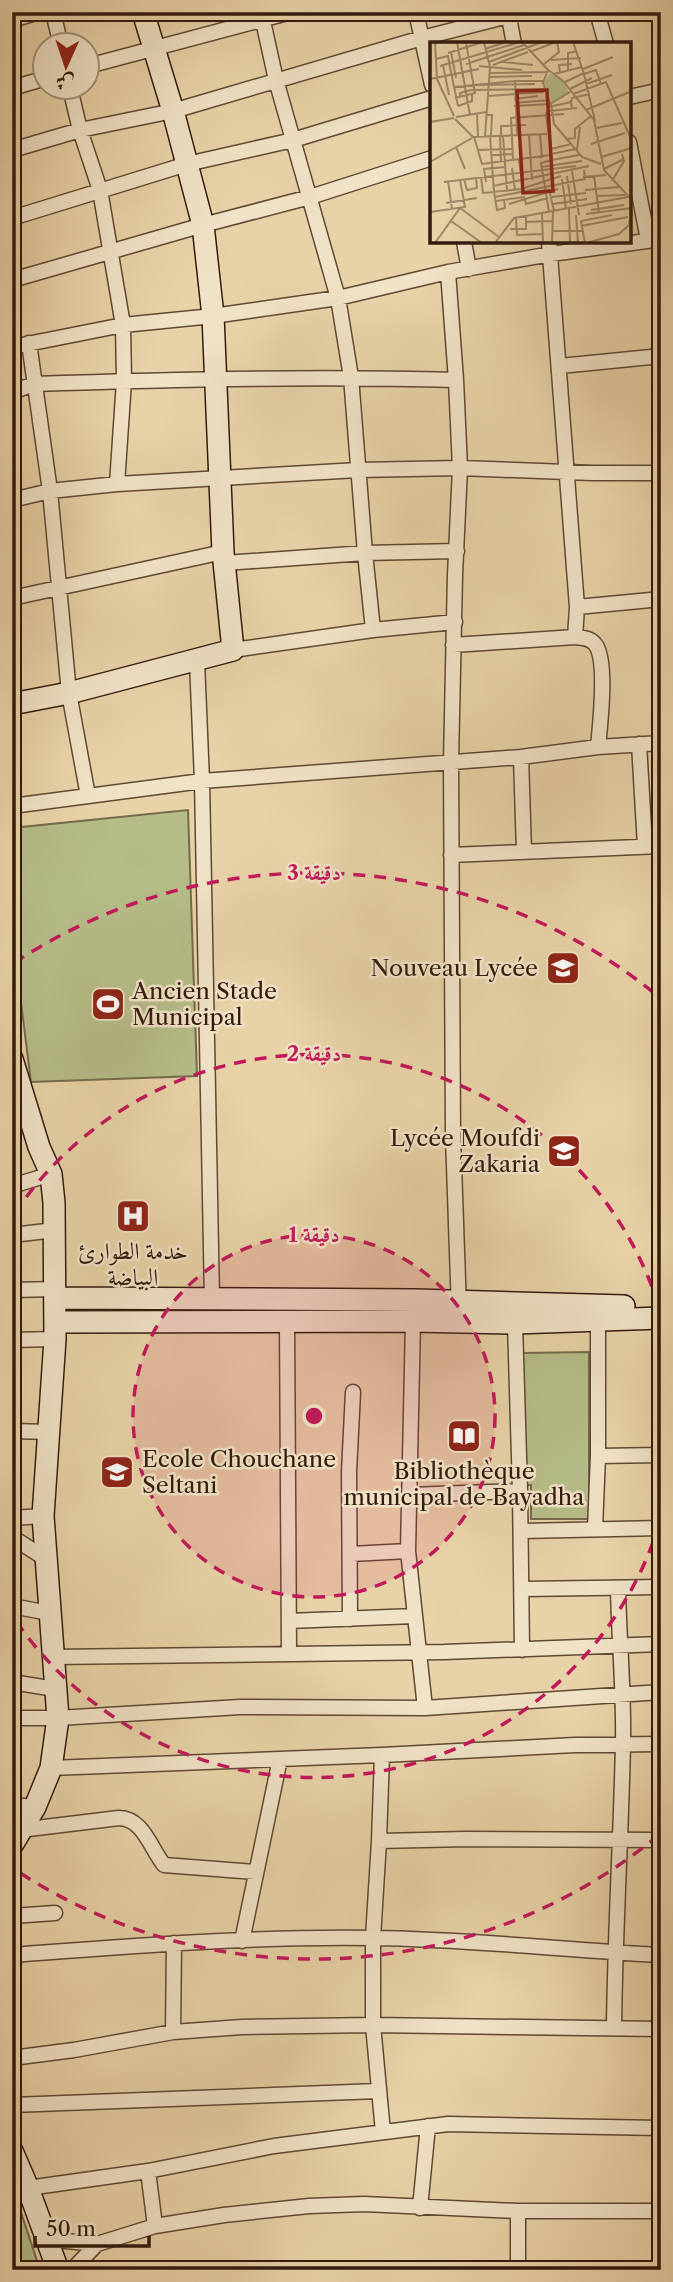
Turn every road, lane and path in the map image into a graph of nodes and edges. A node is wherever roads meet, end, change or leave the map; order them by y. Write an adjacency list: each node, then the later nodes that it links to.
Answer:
1 (38, 12): 10 (street)
2 (53, 12): 11 (street)
3 (143, 12): 15 (street)
4 (291, 12): 9 (street)
5 (416, 12): 12 (street)
6 (524, 12): 8 (street)
7 (597, 12): 14 (street)
8 (508, 14): 12 (street); 13 (street)
9 (262, 16): 15 (street); 18 (street)
10 (12, 20)
11 (58, 32)
12 (422, 38): 17 (street); 18 (street)
13 (514, 42)
14 (605, 42)
15 (155, 48): 16 (street); 25 (street)
16 (102, 62)
17 (430, 76)
18 (276, 80): 25 (street); 27 (street)
19 (32, 82): 20 (street)
20 (12, 88)
21 (661, 90): 22 (street)
22 (631, 97)
23 (430, 99): 27 (street)
24 (73, 102): 26 (street)
25 (173, 111): 26 (street); 31 (street)
26 (80, 130): 28 (street); 32 (street)
27 (293, 140): 31 (street); 33 (street)
28 (12, 150)
29 (631, 150): 36 (street)
30 (430, 159): 33 (street)
31 (187, 164): 32 (street); 35 (street)
32 (100, 190): 34 (street); 41 (street)
33 (310, 197): 35 (street); 45 (street)
34 (12, 218)
35 (203, 225): 41 (street); 46 (street)
36 (654, 240): 37 (street)
37 (631, 242)
38 (464, 243): 42 (street)
39 (615, 243): 40 (street)
40 (550, 248): 42 (street); 51 (street)
41 (112, 252): 44 (street); 47 (street)
42 (469, 268): 43 (street)
43 (448, 272): 45 (street); 54 (street)
44 (12, 280)
45 (338, 298): 46 (street); 52 (street)
46 (213, 316): 47 (street); 53 (street)
47 (123, 325): 48 (street); 55 (street)
48 (29, 343): 49 (street); 56 (street)
49 (12, 347)
50 (661, 356): 51 (street)
51 (560, 366): 60 (street)
52 (351, 377): 53 (street); 54 (street); 59 (street)
53 (215, 379): 55 (street); 62 (street)
54 (456, 380): 58 (street)
55 (124, 381): 56 (street); 63 (street)
56 (34, 384): 57 (street); 64 (street)
57 (12, 392)
58 (460, 468): 59 (street); 60 (street); 66 (street)
59 (358, 470): 62 (street); 67 (street)
60 (567, 472): 61 (street); 72 (street)
61 (661, 473)
62 (219, 477): 63 (street); 68 (street)
63 (117, 484): 64 (street)
64 (50, 491): 65 (street); 69 (street)
65 (12, 500)
66 (457, 551): 67 (street); 73 (street)
67 (365, 552): 68 (street); 74 (street)
68 (224, 558): 69 (street); 77 (street)
69 (60, 588): 70 (street); 79 (street)
70 (12, 598)
71 (661, 599): 72 (street)
72 (577, 607): 75 (street)
73 (454, 622): 74 (street); 76 (street)
74 (373, 630): 77 (street)
75 (575, 637): 76 (street); 83 (street)
76 (453, 645): 85 (street)
77 (233, 650): 78 (street)
78 (197, 661): 79 (street); 86 (street)
79 (69, 693): 80 (street); 87 (street)
80 (12, 704)
81 (661, 743): 82 (street)
82 (639, 744): 83 (street); 89 (street)
83 (598, 747): 84 (street)
84 (521, 757): 85 (street); 91 (street)
85 (451, 762): 86 (street); 92 (street)
86 (202, 782): 87 (street); 101 (street)
87 (88, 796): 88 (street)
88 (12, 806)
89 (645, 846): 90 (street); 91 (street)
90 (661, 846)
91 (524, 852): 92 (street)
92 (451, 855): 103 (street)
93 (12, 1059): 94 (street)
94 (18, 1097): 95 (street)
95 (51, 1174): 96 (street); 97 (street)
96 (12, 1186)
97 (55, 1230): 98 (street); 100 (street)
98 (12, 1235)
99 (12, 1290): 100 (street)
100 (56, 1293): 101 (street); 109 (street)
101 (212, 1300): 103 (street)
102 (661, 1307): 103 (street)
103 (459, 1312): 106 (street); 108 (street)
104 (661, 1318): 105 (street)
105 (598, 1320): 108 (street); 115 (street)
106 (413, 1321): 107 (street); 117 (street)
107 (287, 1322): 109 (street); 134 (street)
108 (515, 1323): 116 (street)
109 (56, 1330): 110 (street); 113 (street)
110 (12, 1340)
111 (353, 1392): 125 (street)
112 (12, 1431): 113 (street)
113 (50, 1432): 118 (street)
114 (661, 1455): 115 (street)
115 (598, 1456): 121 (street)
116 (520, 1491): 117 (street); 122 (street)
117 (410, 1495): 124 (street)
118 (43, 1516): 119 (street); 126 (street)
119 (12, 1518)
120 (661, 1528): 121 (street)
121 (595, 1529): 122 (street)
122 (522, 1531): 129 (street)
123 (12, 1537): 126 (street)
124 (408, 1551): 125 (street); 132 (street)
125 (351, 1554): 133 (street)
126 (46, 1559): 131 (street)
127 (661, 1587): 128 (street)
128 (618, 1588): 129 (street); 135 (street)
129 (523, 1589): 137 (street)
130 (12, 1606): 131 (street)
131 (49, 1614): 140 (street)
132 (414, 1616): 133 (street); 138 (street)
133 (350, 1619): 134 (street)
134 (289, 1620): 139 (street)
135 (620, 1644): 136 (street); 137 (street); 144 (street)
136 (661, 1644)
137 (522, 1650): 138 (street)
138 (418, 1652): 139 (street); 145 (street)
139 (289, 1654): 140 (street)
140 (52, 1657): 142 (street)
141 (12, 1682): 142 (street)
142 (55, 1689): 147 (street)
143 (661, 1692): 144 (street)
144 (623, 1693): 145 (street); 148 (street)
145 (425, 1708): 147 (street)
146 (12, 1718): 147 (street)
147 (58, 1718): 152 (street)
148 (623, 1744): 149 (street); 150 (street); 156 (street)
149 (661, 1744)
150 (382, 1755): 151 (street); 158 (street)
151 (280, 1759): 152 (street); 159 (street)
152 (51, 1768): 154 (street)
153 (12, 1805): 154 (street)
154 (35, 1807): 155 (street)
155 (16, 1838): 159 (street)
156 (620, 1839): 157 (street); 158 (street); 165 (street)
157 (661, 1840)
158 (379, 1841): 162 (street)
159 (255, 1872): 163 (street)
160 (55, 1913): 161 (street)
161 (12, 1916)
162 (373, 1938): 163 (street); 165 (street); 168 (street)
163 (242, 1941): 164 (street)
164 (174, 1943): 166 (street); 171 (street)
165 (615, 1953): 167 (street); 169 (street)
166 (12, 1955)
167 (661, 1955)
168 (373, 2025): 169 (street); 171 (street); 173 (street)
169 (614, 2028): 170 (street)
170 (661, 2029)
171 (173, 2032): 172 (street)
172 (12, 2058)
173 (378, 2091): 174 (street); 177 (street)
174 (12, 2105)
175 (428, 2126): 176 (street); 177 (street); 181 (street)
176 (661, 2128)
177 (383, 2132): 179 (street)
178 (12, 2151): 180 (street)
179 (149, 2171): 180 (street); 184 (street)
180 (28, 2188): 185 (street)
181 (420, 2208): 182 (street); 184 (street)
182 (517, 2211): 183 (street); 189 (street)
183 (661, 2211)
184 (155, 2226): 186 (street)
185 (46, 2239): 186 (street); 187 (street)
186 (97, 2244): 188 (street)
187 (58, 2270)
188 (72, 2270)
189 (518, 2270)

